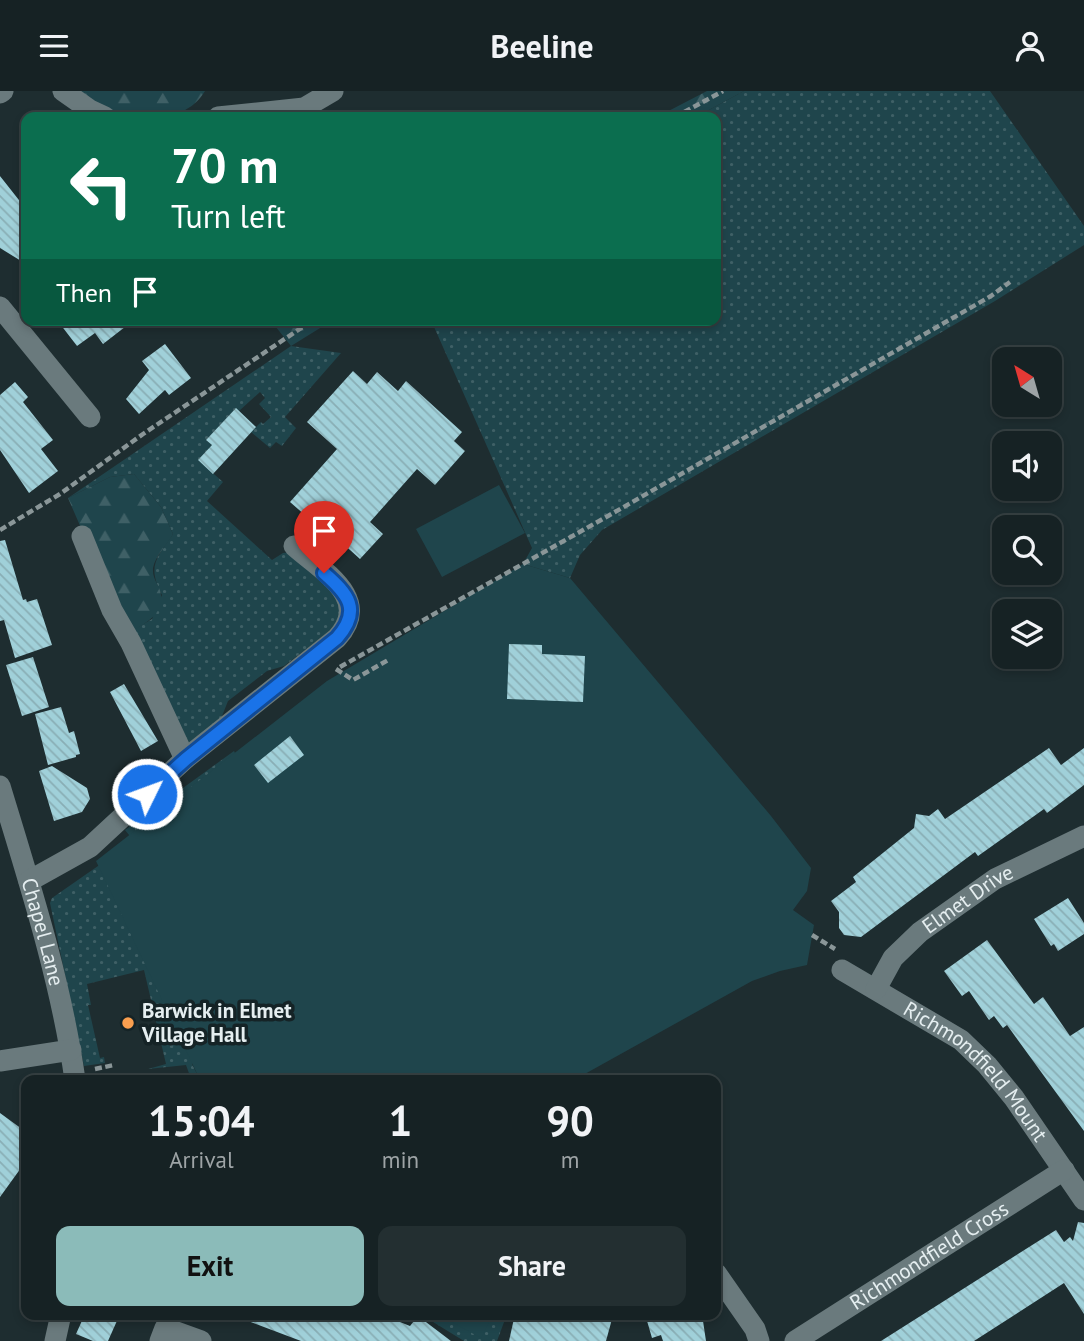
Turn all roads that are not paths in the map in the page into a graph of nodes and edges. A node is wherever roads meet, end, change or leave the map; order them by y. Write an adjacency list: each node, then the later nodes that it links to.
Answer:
1 (63, 91): 3 (street)
2 (333, 91): 4 (street)
3 (94, 112)
4 (266, 112)
5 (0, 307): 6 (street)
6 (90, 417)
7 (82, 536): 9 (street)
8 (294, 546): 9 (street)
9 (186, 759): 12 (street)
10 (0, 786): 12 (street, Chapel Lane)
11 (1084, 836): 14 (street, Elmet Drive)
12 (29, 881): 15 (street, Chapel Lane)
13 (842, 970): 14 (street, Richmondfield Mount)
14 (876, 989): 18 (street, Richmondfield Mount)
15 (71, 1050): 16 (street); 17 (street, Chapel Lane)
16 (0, 1061)
17 (74, 1075)
18 (1064, 1170): 19 (street, Richmondfield Mount); 26 (street, Richmondfield Cross)
19 (1084, 1200)
20 (721, 1280): 25 (street)
21 (60, 1320): 22 (street)
22 (55, 1341)
23 (160, 1341): 24 (street)
24 (201, 1341)
25 (759, 1341)
26 (795, 1341)

